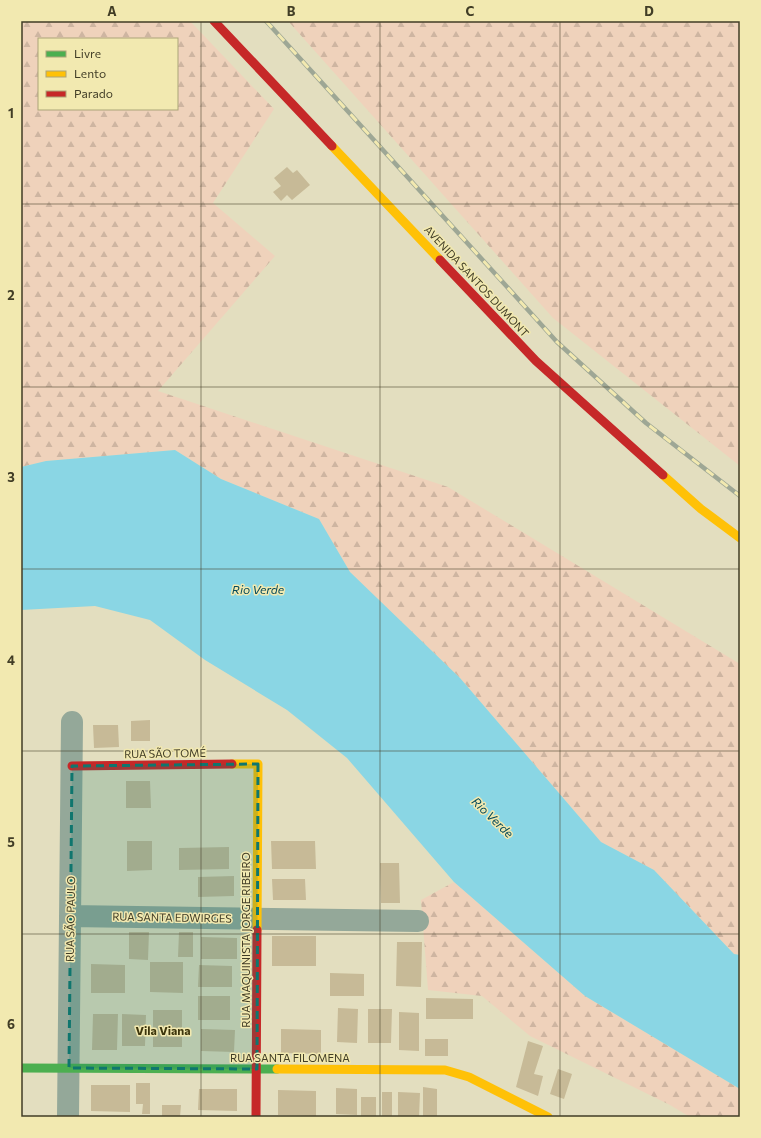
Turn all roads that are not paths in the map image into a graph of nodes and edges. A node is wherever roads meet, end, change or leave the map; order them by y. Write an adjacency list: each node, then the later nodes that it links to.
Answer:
1 (214, 21): 2 (street, AVENIDA SANTOS DUMONT)
2 (740, 538)
3 (72, 722): 5 (street, RUA SÃO PAULO)
4 (258, 764): 5 (street, RUA SÃO TOMÉ); 7 (street, RUA MAQUINISTA JORGE RIBEIRO)
5 (72, 766): 6 (street, RUA SÃO PAULO)
6 (70, 916): 7 (street, RUA SANTA EDWIRGES); 10 (street, RUA SÃO PAULO)
7 (257, 918): 8 (street, RUA SANTA EDWIRGES); 11 (street, RUA MAQUINISTA JORGE RIBEIRO)
8 (418, 921)
9 (21, 1068): 10 (street, RUA SANTA FILOMENA)
10 (68, 1068): 11 (street, RUA SANTA FILOMENA); 12 (street, RUA SÃO PAULO)
11 (257, 1069): 13 (street, RUA MAQUINISTA JORGE RIBEIRO); 14 (street, RUA SANTA FILOMENA)
12 (68, 1117)
13 (256, 1117)
14 (548, 1117)

